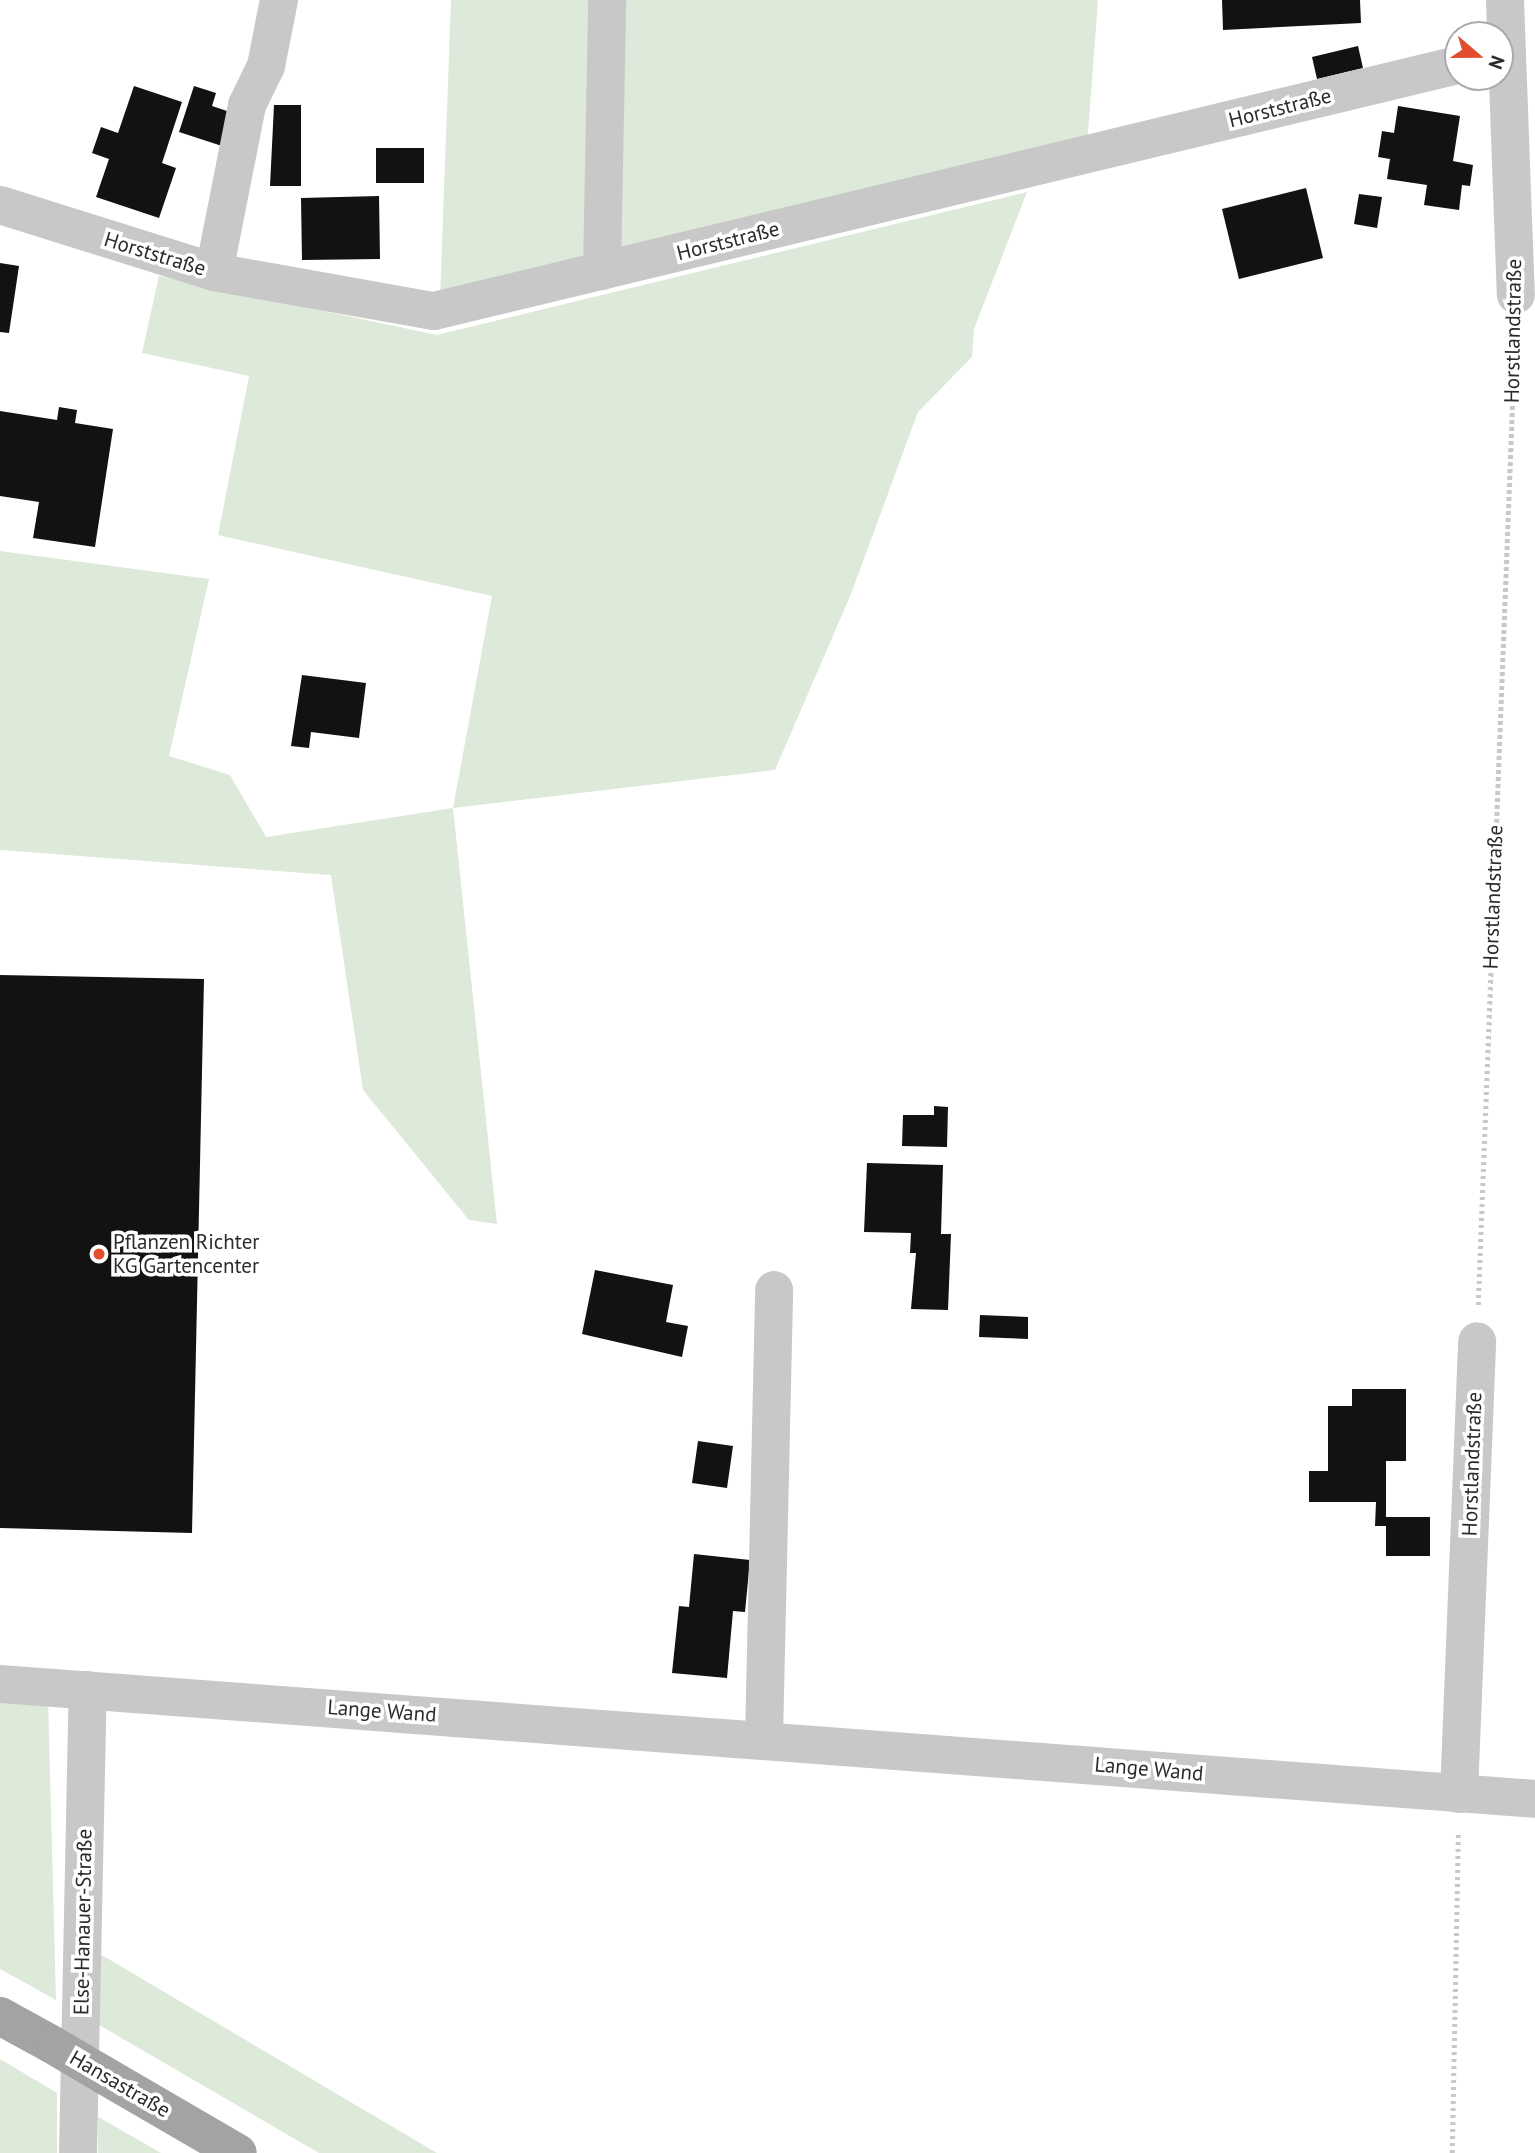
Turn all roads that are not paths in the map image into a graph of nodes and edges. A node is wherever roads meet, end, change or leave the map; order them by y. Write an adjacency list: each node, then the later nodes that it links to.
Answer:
1 (279, 0): 9 (street)
2 (607, 0): 8 (street)
3 (1505, 0): 4 (street, Horstlandstraße)
4 (1509, 21)
5 (1514, 51): 10 (street, Horstlandstraße)
6 (1444, 68): 8 (street, Horststraße)
7 (0, 205): 9 (street, Horststraße)
8 (602, 271): 9 (street, Horststraße)
9 (214, 272)
10 (1516, 295)
11 (774, 1290): 15 (street)
12 (1477, 1341): 16 (street, Horstlandstraße)
13 (0, 1684): 14 (street, Lange Wand)
14 (88, 1690): 15 (street, Lange Wand); 19 (street, Else-Hanauer-Straße)
15 (764, 1738): 16 (street, Lange Wand)
16 (1459, 1794): 17 (street, Lange Wand)
17 (1535, 1799)
18 (0, 2016): 20 (main road, Hansastraße, bridge)
19 (78, 2153)
20 (238, 2153)

